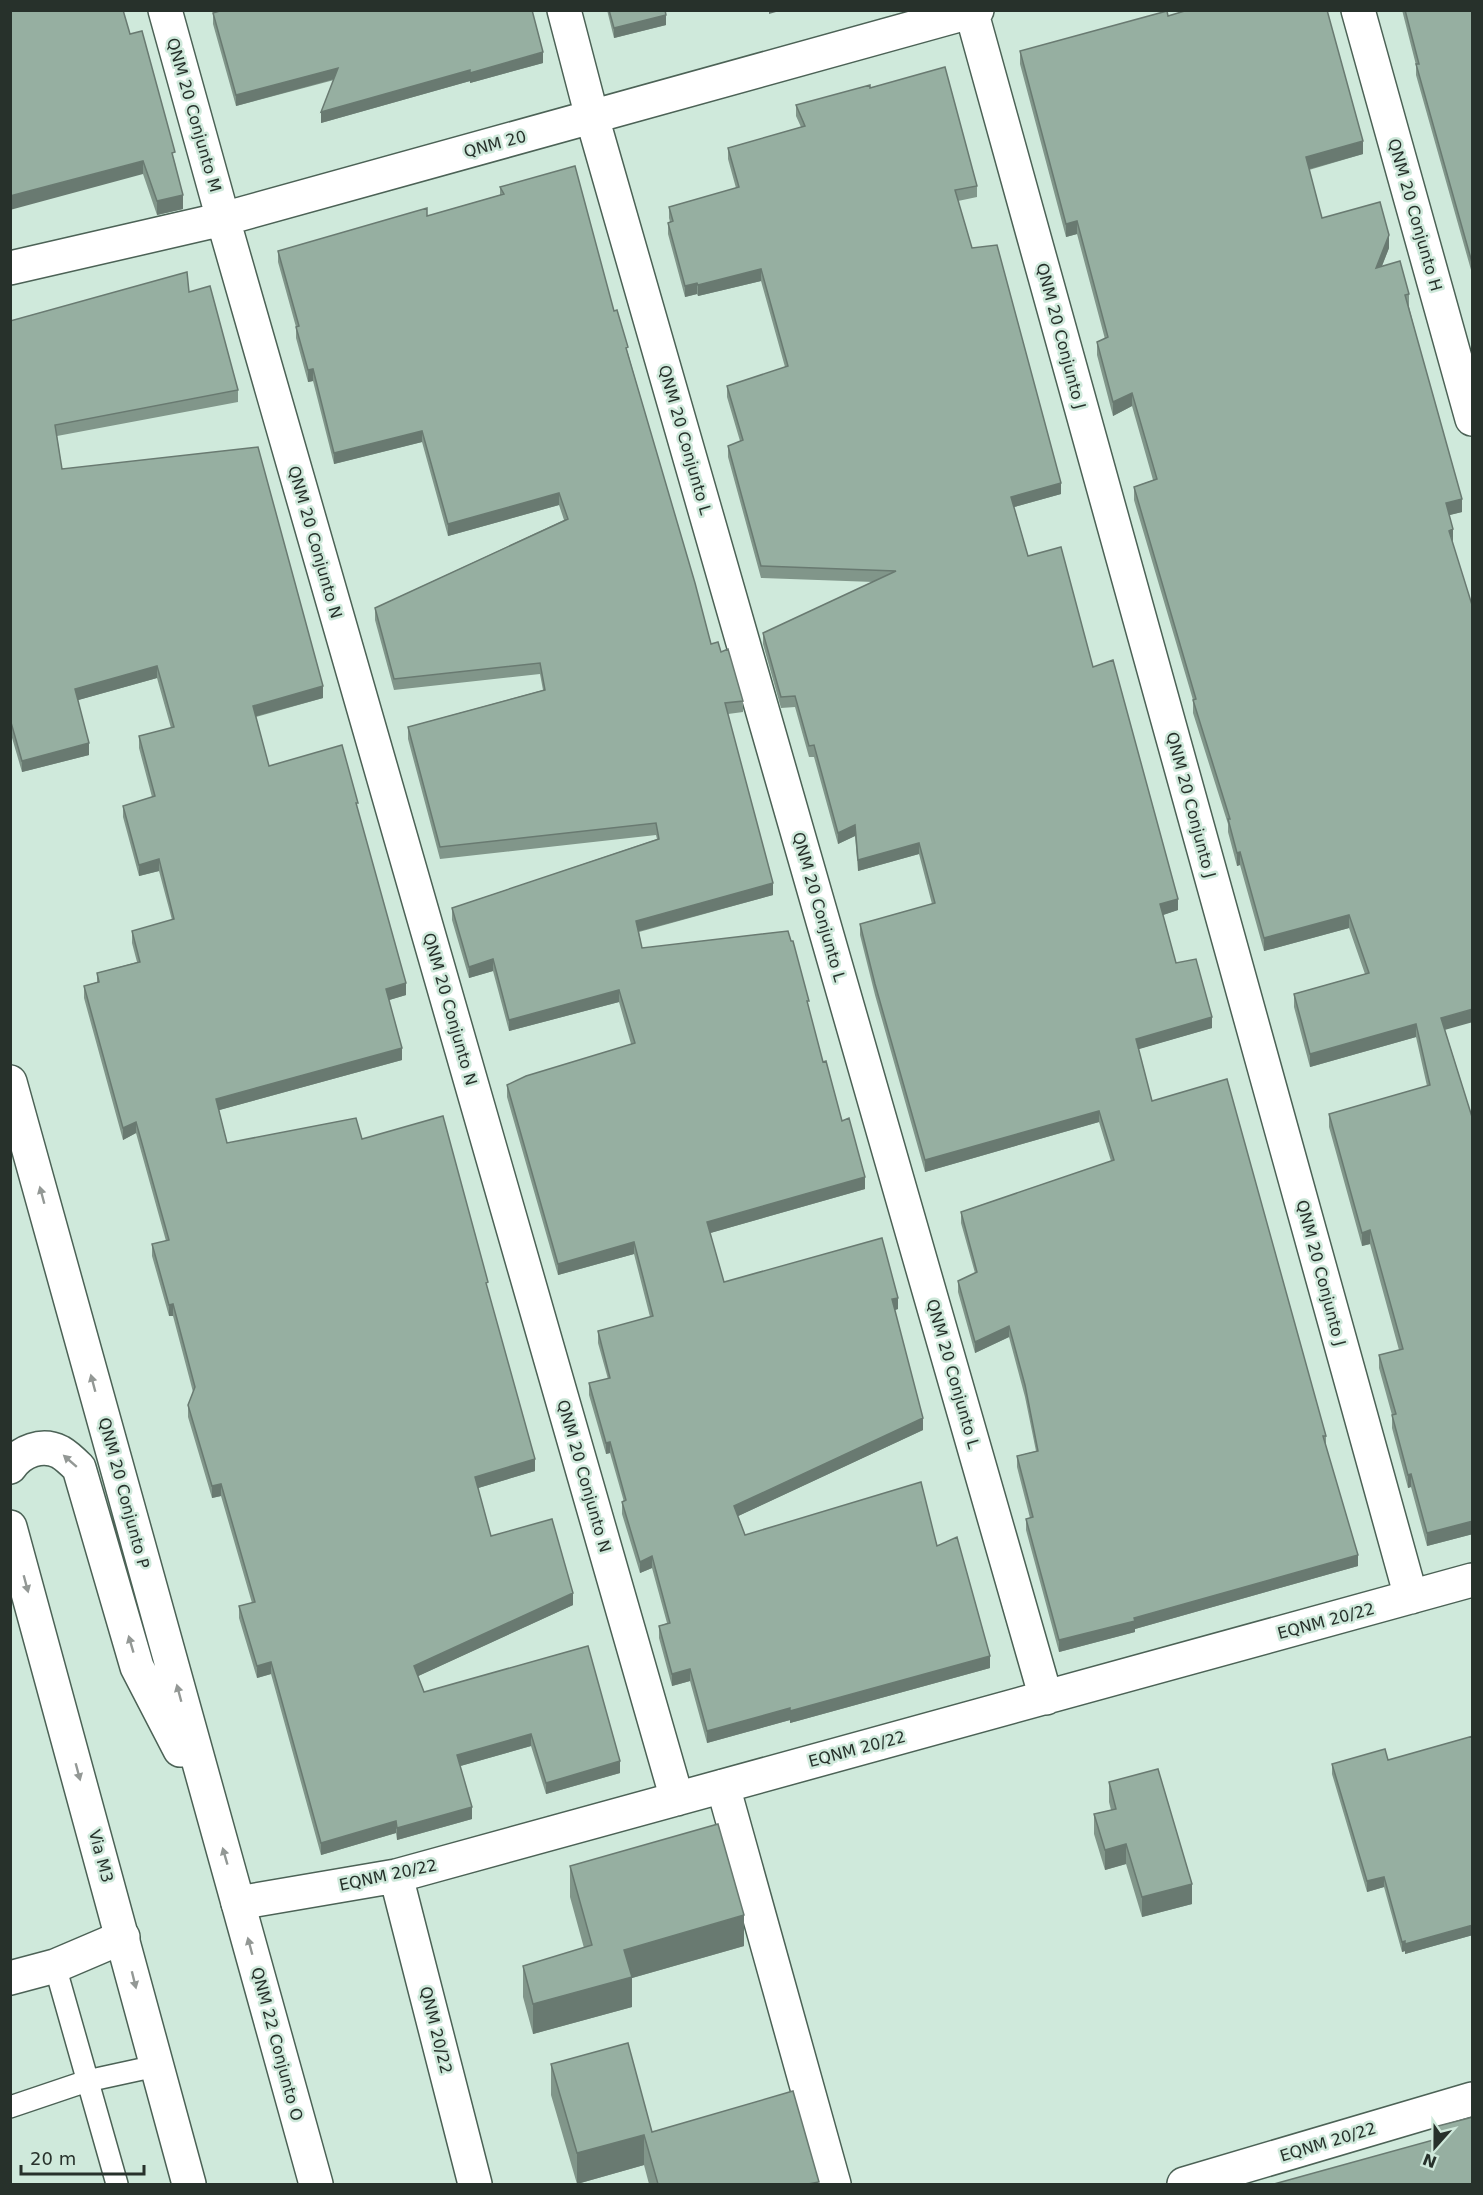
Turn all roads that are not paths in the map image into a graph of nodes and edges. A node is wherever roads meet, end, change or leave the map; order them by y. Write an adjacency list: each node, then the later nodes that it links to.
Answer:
1 (165, 10): 6 (street, QNM 20 Conjunto M)
2 (564, 10): 5 (street, QNM 20 Conjunto L)
3 (1358, 10): 8 (street, QNM 20 Conjunto H)
4 (973, 11): 5 (street, QNM 20); 13 (street, QNM 20 Conjunto J)
5 (592, 117): 6 (street, QNM 20); 14 (street, QNM 20 Conjunto L)
6 (223, 219): 7 (street, QNM 20); 16 (street, QNM 20 Conjunto N)
7 (10, 268)
8 (1473, 419)
9 (10, 1082): 17 (street, QNM 20 Conjunto P, one-way to 9)
10 (10, 1467): 17 (street, one-way to 10)
11 (10, 1527): 20 (street, Via M3, one-way to 20)
12 (1473, 1580): 13 (street, EQNM 20/22)
13 (1411, 1597): 14 (street, EQNM 20/22)
14 (1046, 1698): 15 (street, EQNM 20/22)
15 (723, 1786): 16 (street, EQNM 20/22); 31 (street)
16 (677, 1799): 18 (street, EQNM 20/22)
17 (211, 1810): 19 (street, QNM 20 Conjunto P, one-way to 17)
18 (396, 1876): 19 (street, EQNM 20/22); 30 (street, QNM 20/22)
19 (238, 1903): 29 (street, QNM 22 Conjunto O, one-way to 19)
20 (123, 1937): 21 (street); 23 (street, Via M3, one-way to 23)
21 (55, 1966): 22 (street); 24 (lane)
22 (10, 1978)
23 (156, 2066): 24 (lane); 28 (street, Via M3)
24 (87, 2081): 26 (lane); 27 (lane)
25 (1473, 2099): 32 (street, EQNM 20/22)
26 (10, 2107)
27 (117, 2184)
28 (189, 2184)
29 (316, 2184)
30 (476, 2184)
31 (834, 2184)
32 (1184, 2184)

